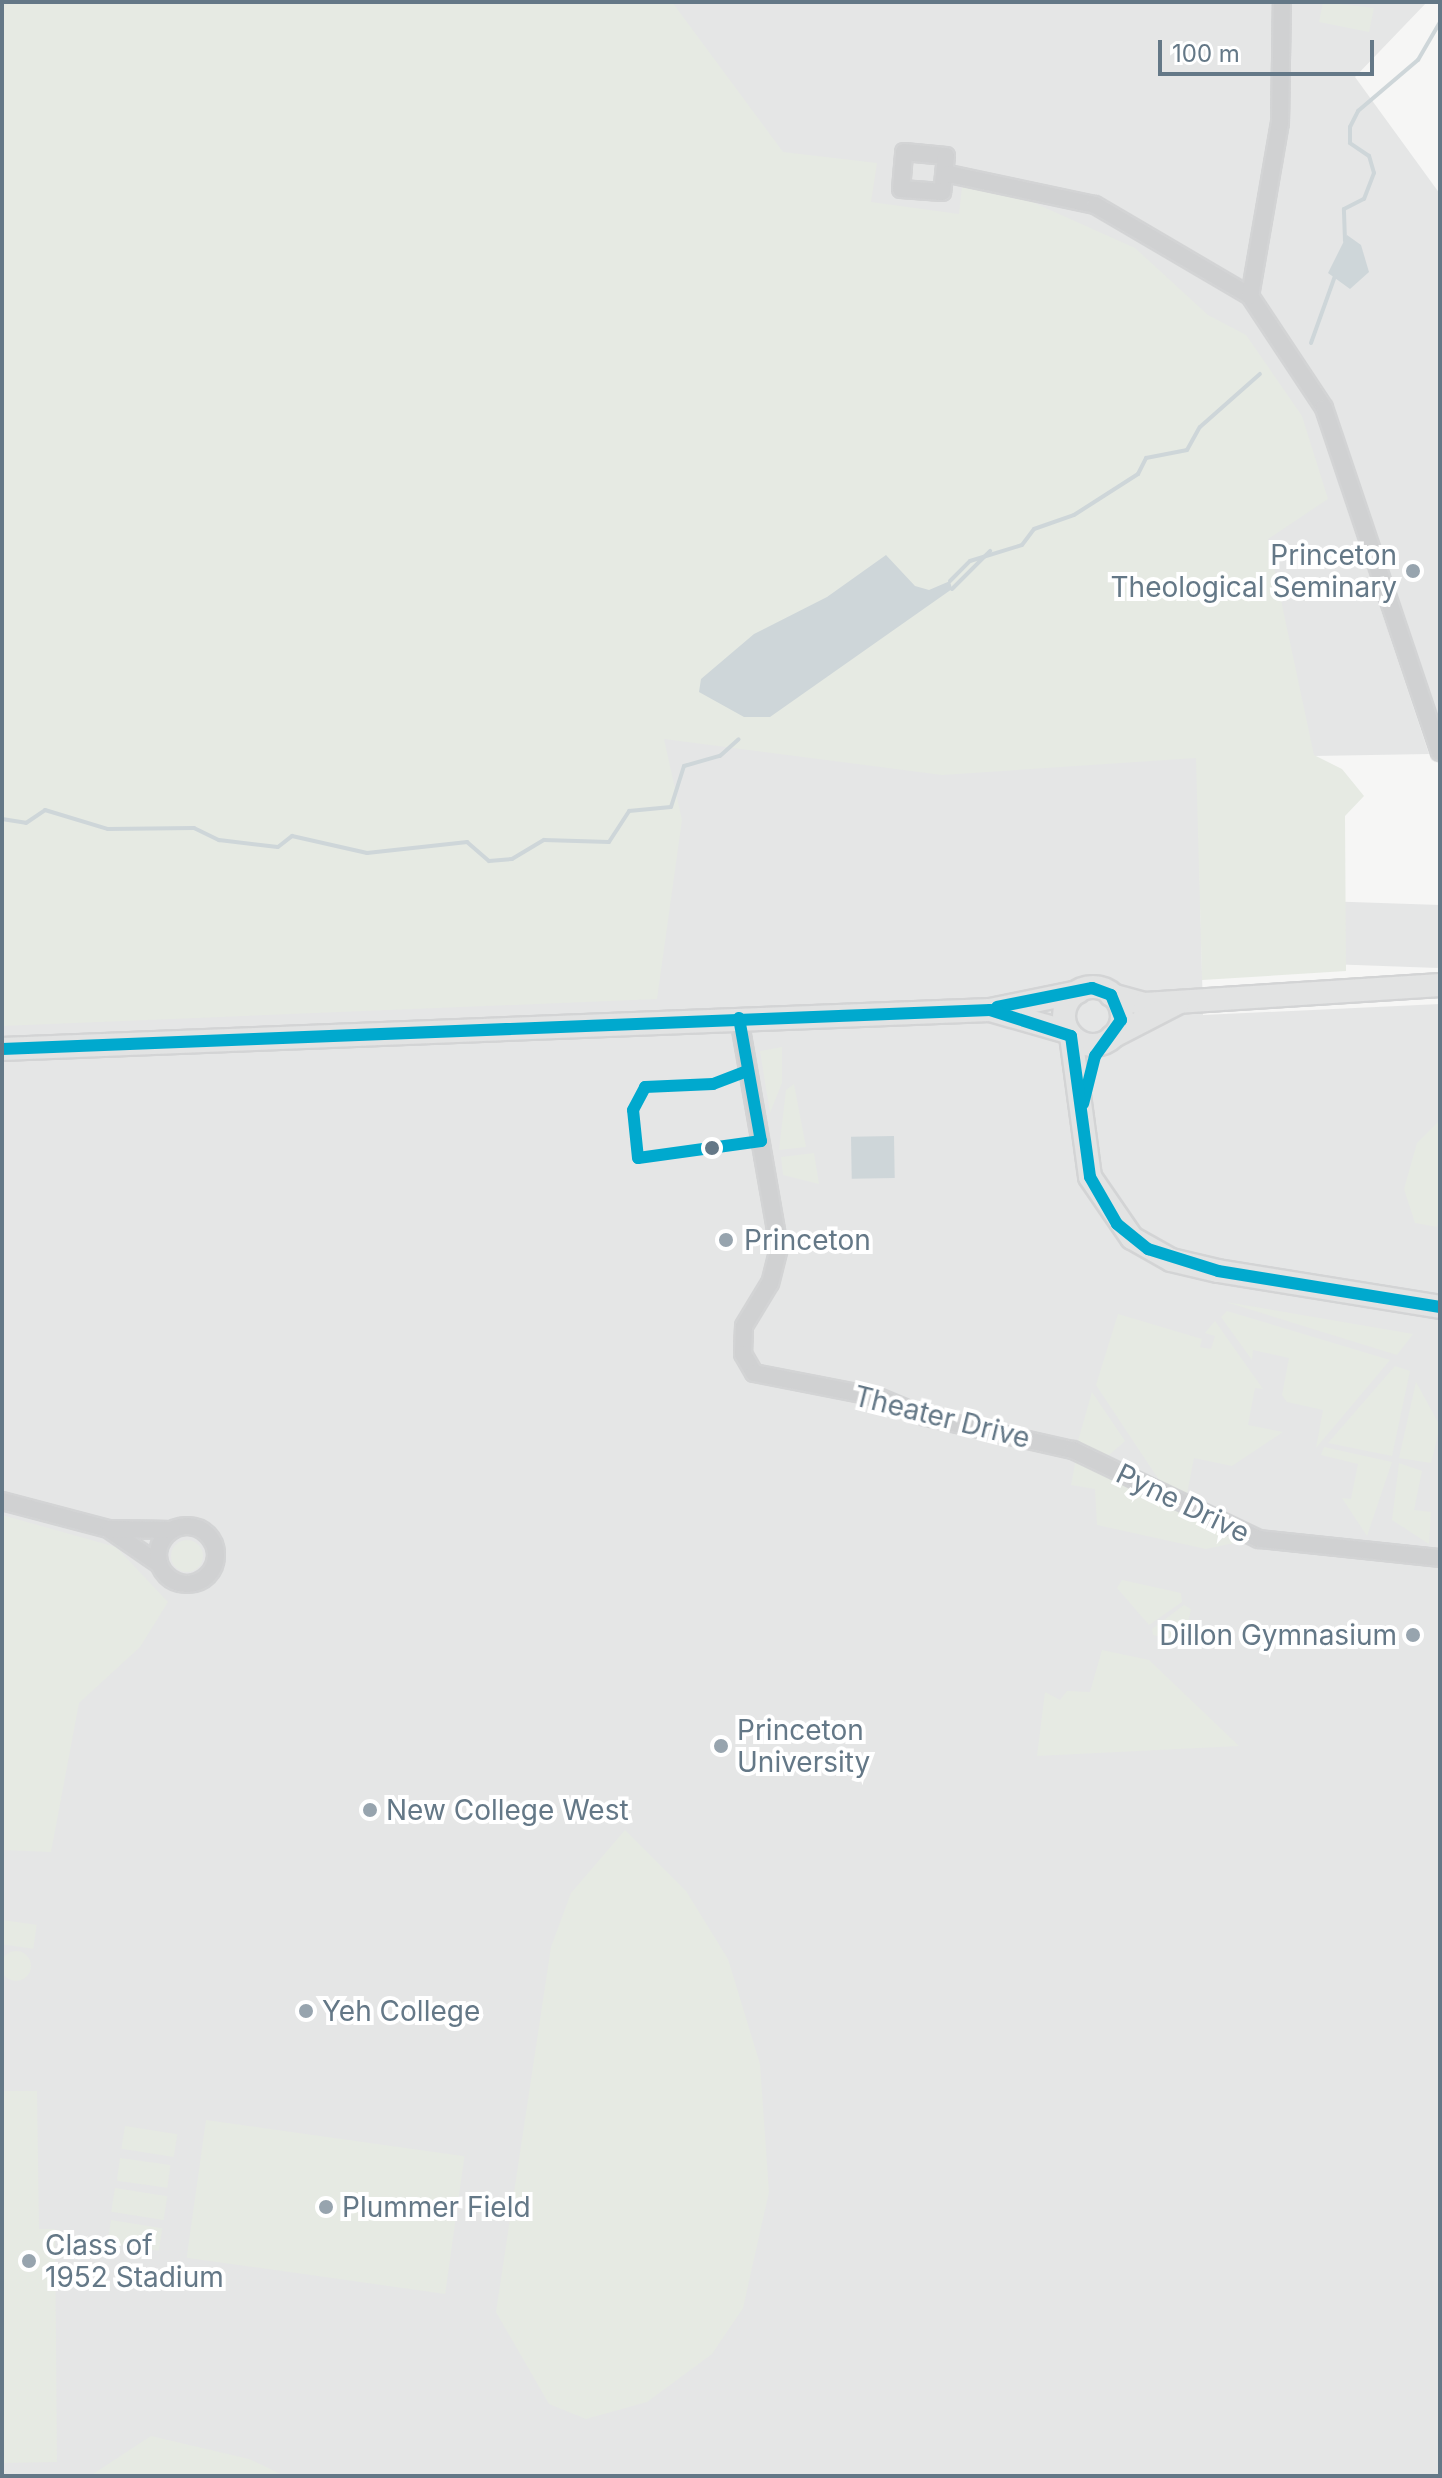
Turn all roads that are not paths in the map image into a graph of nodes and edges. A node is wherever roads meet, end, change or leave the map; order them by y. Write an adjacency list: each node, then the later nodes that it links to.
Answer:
1 (1282, 2): 3 (street)
2 (949, 174): 3 (street)
3 (1250, 296): 4 (street)
4 (1440, 752)
5 (1440, 985): 8 (main road)
6 (1078, 992): 7 (main road); 9 (main road); 11 (main road)
7 (1111, 995): 8 (main road); 12 (main road)
8 (1182, 1000): 12 (main road)
9 (990, 1010): 10 (main road); 11 (main road)
10 (739, 1018): 13 (main road); 16 (street, Theater Drive)
11 (1070, 1034): 12 (main road); 14 (main road)
12 (1107, 1040): 14 (main road)
13 (2, 1049)
14 (1083, 1104): 15 (main road)
15 (1440, 1307)
16 (1073, 1450): 20 (street, Pyne Drive)
17 (2, 1501): 18 (street)
18 (108, 1529): 19 (street); 21 (street)
19 (172, 1530): 21 (street); 21 (street)
20 (1440, 1558)
21 (159, 1564)

